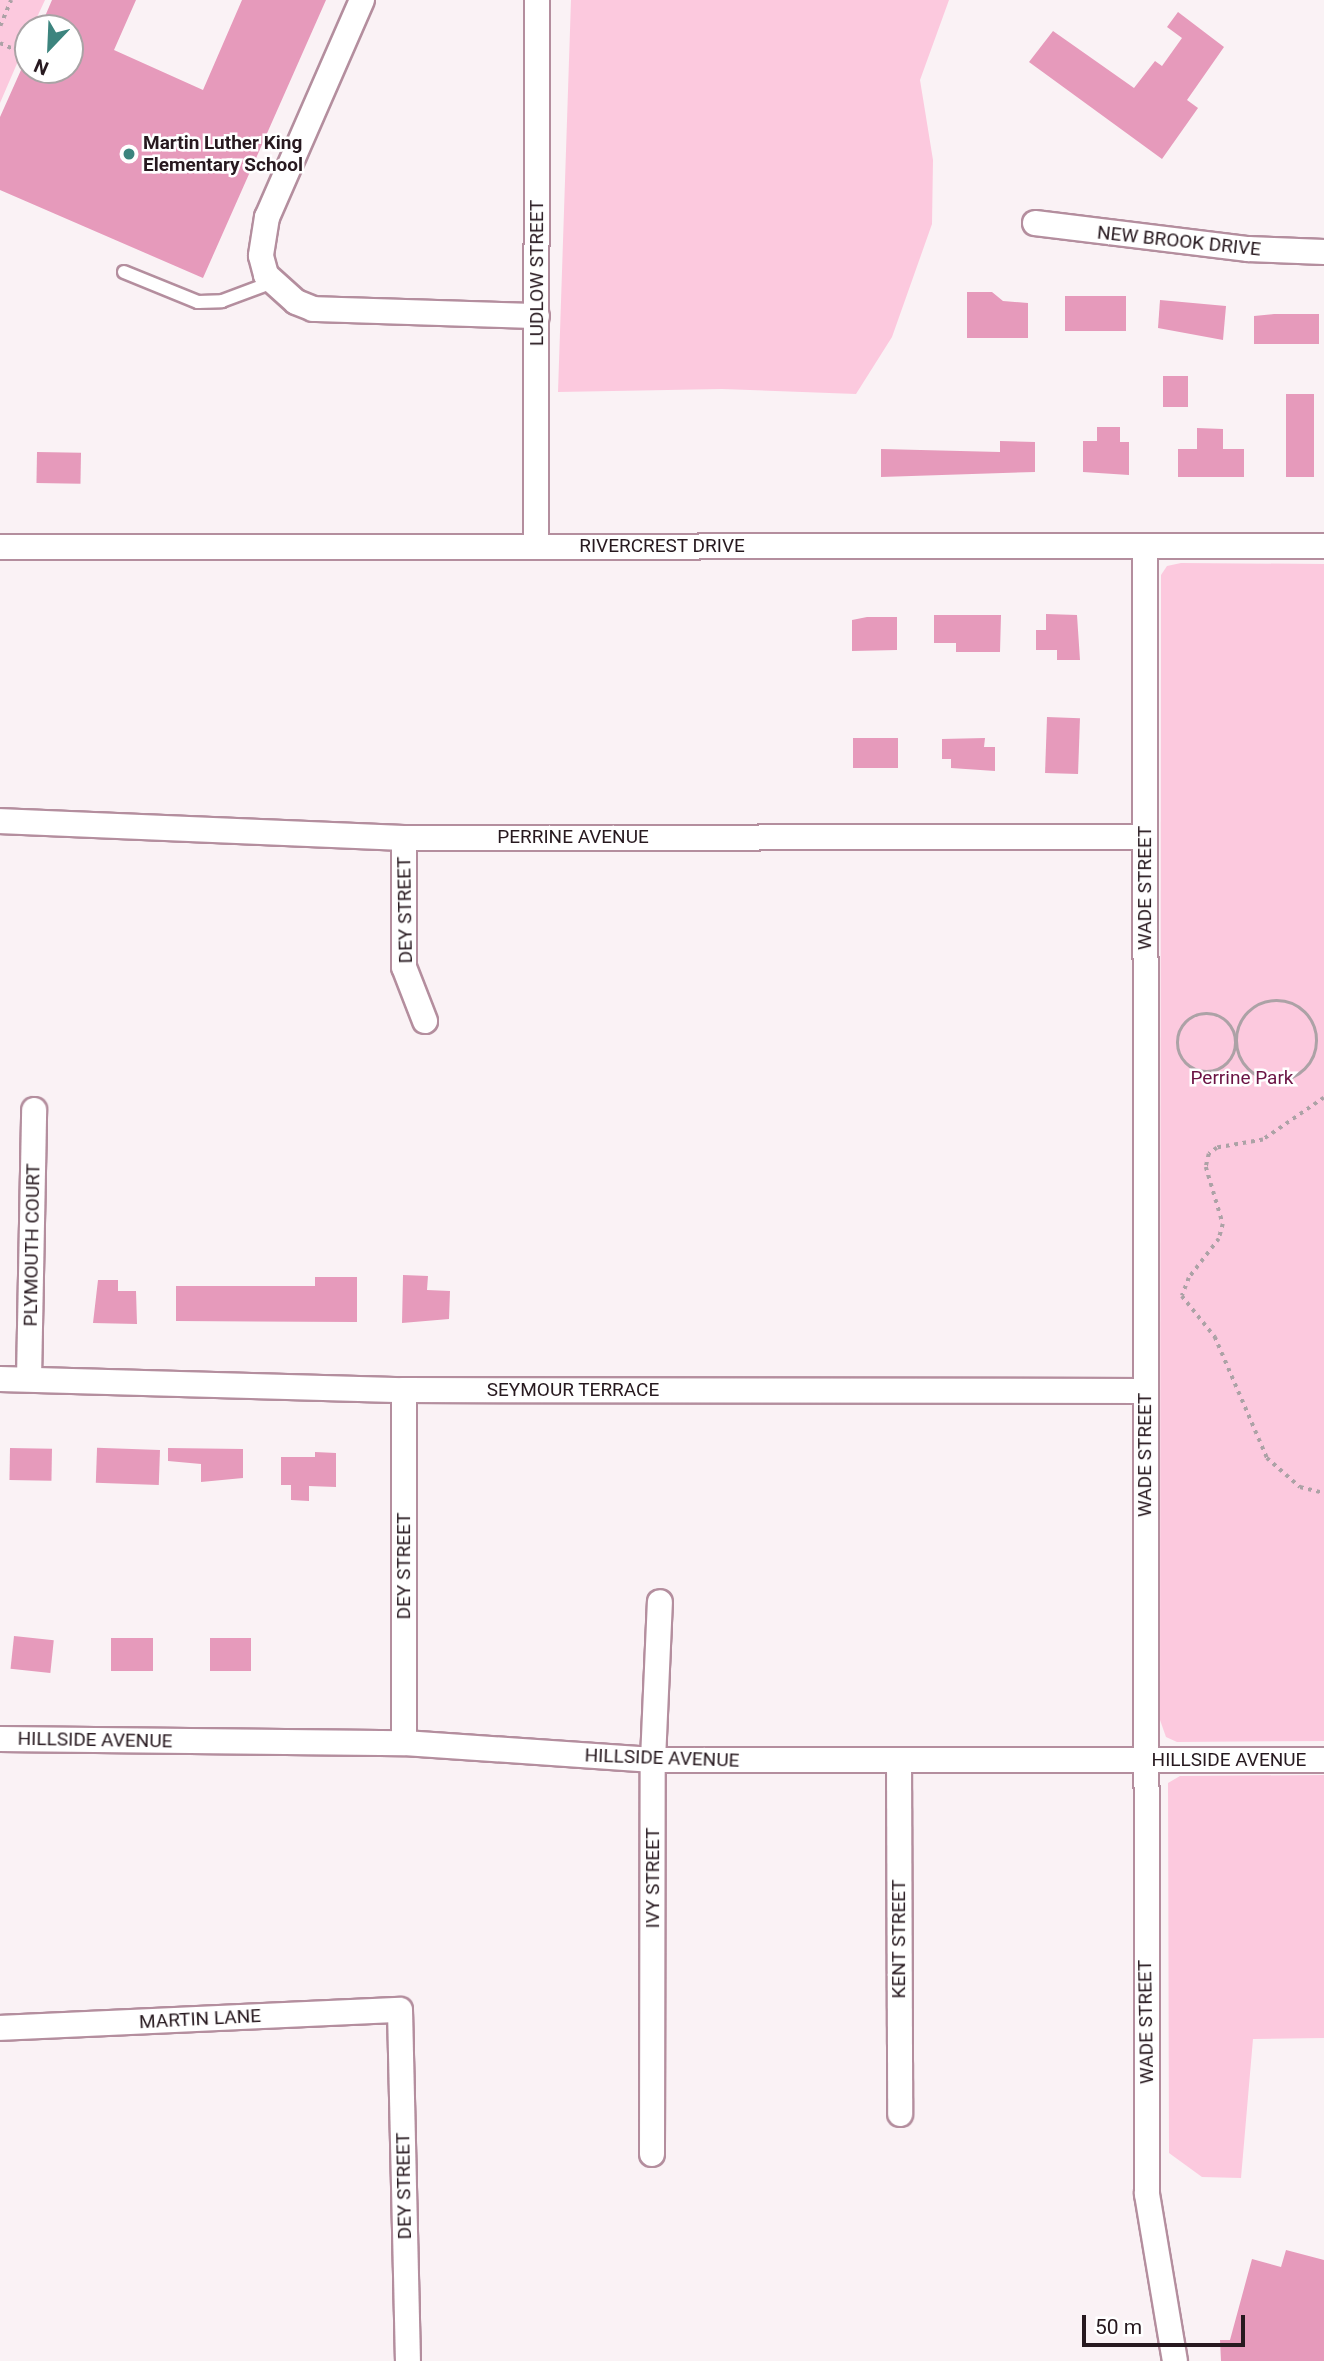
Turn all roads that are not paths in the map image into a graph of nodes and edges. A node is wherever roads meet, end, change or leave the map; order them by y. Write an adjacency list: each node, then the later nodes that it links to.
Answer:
1 (362, 0): 6 (street)
2 (537, 0): 7 (street, LUDLOW STREET)
3 (1035, 223): 4 (street, NEW BROOK DRIVE)
4 (1324, 252)
5 (124, 272): 6 (lane)
6 (273, 282): 7 (street)
7 (537, 316): 8 (street, LUDLOW STREET)
8 (536, 546): 10 (street, RIVERCREST DRIVE); 11 (street, RIVERCREST DRIVE)
9 (1324, 546): 11 (street, RIVERCREST DRIVE)
10 (0, 547)
11 (1145, 547): 13 (street, WADE STREET)
12 (0, 821): 14 (street, PERRINE AVENUE)
13 (1146, 836): 14 (street, PERRINE AVENUE); 20 (street, WADE STREET)
14 (404, 838): 15 (street, DEY STREET)
15 (425, 1021)
16 (34, 1110): 18 (street, PLYMOUTH COURT)
17 (0, 1379): 18 (street, SEYMOUR TERRACE)
18 (29, 1379): 19 (street, SEYMOUR TERRACE)
19 (404, 1390): 20 (street, SEYMOUR TERRACE); 23 (street, DEY STREET)
20 (1146, 1391): 26 (street, WADE STREET)
21 (660, 1602): 24 (street, IVY STREET)
22 (0, 1739): 23 (street, HILLSIDE AVENUE)
23 (404, 1743): 24 (street, HILLSIDE AVENUE)
24 (653, 1760): 27 (street, HILLSIDE AVENUE); 31 (street, IVY STREET)
25 (1324, 1760): 26 (street, HILLSIDE AVENUE)
26 (1144, 1761): 27 (street, HILLSIDE AVENUE); 33 (street, WADE STREET)
27 (899, 1763): 30 (street, KENT STREET)
28 (400, 2010): 29 (street, MARTIN LANE); 32 (street, DEY STREET)
29 (0, 2028)
30 (900, 2114)
31 (652, 2154)
32 (408, 2361)
33 (1175, 2361)

